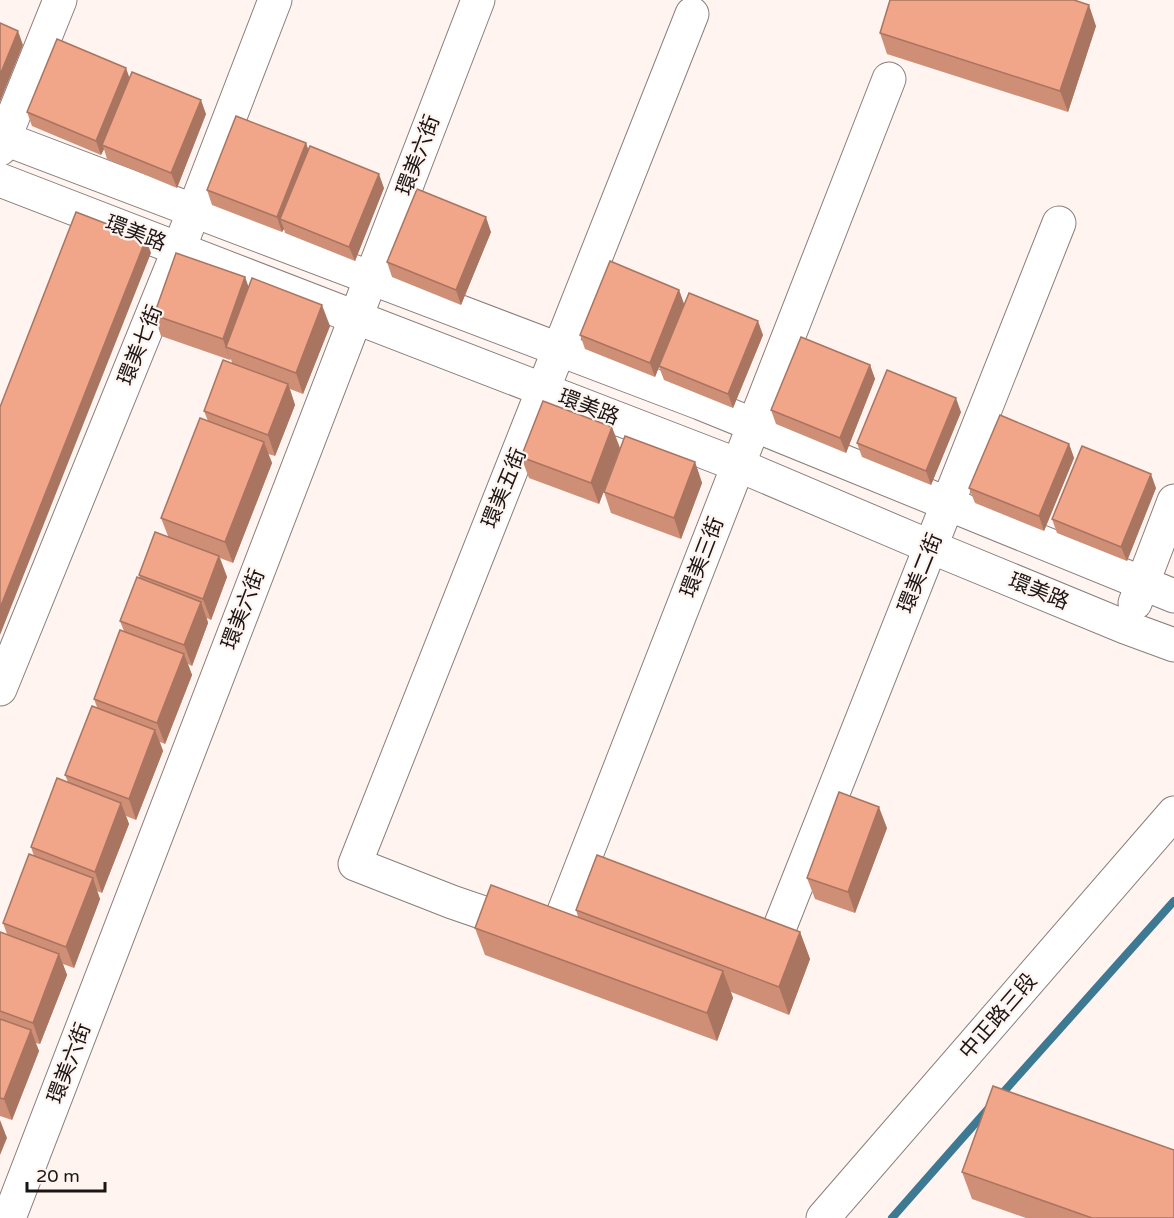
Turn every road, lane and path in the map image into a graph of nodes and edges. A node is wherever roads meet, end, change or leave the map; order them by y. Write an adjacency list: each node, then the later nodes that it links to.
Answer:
1 (60, 0): 6 (main road)
2 (275, 0): 8 (main road, 環美七街)
3 (478, 0): 11 (main road, 環美六街)
4 (692, 14): 13 (main road, 環美五街)
5 (889, 79): 15 (main road, 環美三街)
6 (1, 141): 8 (main road, 環美路)
7 (0, 180): 10 (main road, 環美路)
8 (193, 211): 10 (main road, 環美七街); 11 (main road, 環美路)
9 (1059, 223): 18 (main road, 環美二街)
10 (178, 249): 12 (main road, 環美路); 24 (main road, 環美七街)
11 (371, 277): 12 (main road, 環美六街); 13 (main road, 環美路)
12 (355, 318): 14 (main road, 環美路); 28 (main road, 環美六街)
13 (559, 351): 14 (main road, 環美五街); 15 (main road, 環美路)
14 (543, 389): 16 (main road, 環美路); 26 (main road, 環美五街)
15 (753, 425): 16 (main road, 環美三街); 18 (main road, 環美路)
16 (738, 465): 19 (main road, 環美路); 26 (main road, 環美三街)
17 (1174, 501): 20 (main road)
18 (947, 505): 19 (main road, 環美二街); 20 (main road, 環美路)
19 (931, 547): 22 (main road, 環美路); 27 (main road, 環美二街)
20 (1142, 584): 21 (main road, 環美路); 22 (main road)
21 (1174, 596)
22 (1125, 627): 23 (main road, 環美路)
23 (1174, 645)
24 (0, 689)
25 (1174, 813): 29 (main road, 中正路三段)
26 (452, 902)
27 (782, 924)
28 (9, 1218)
29 (823, 1218)

